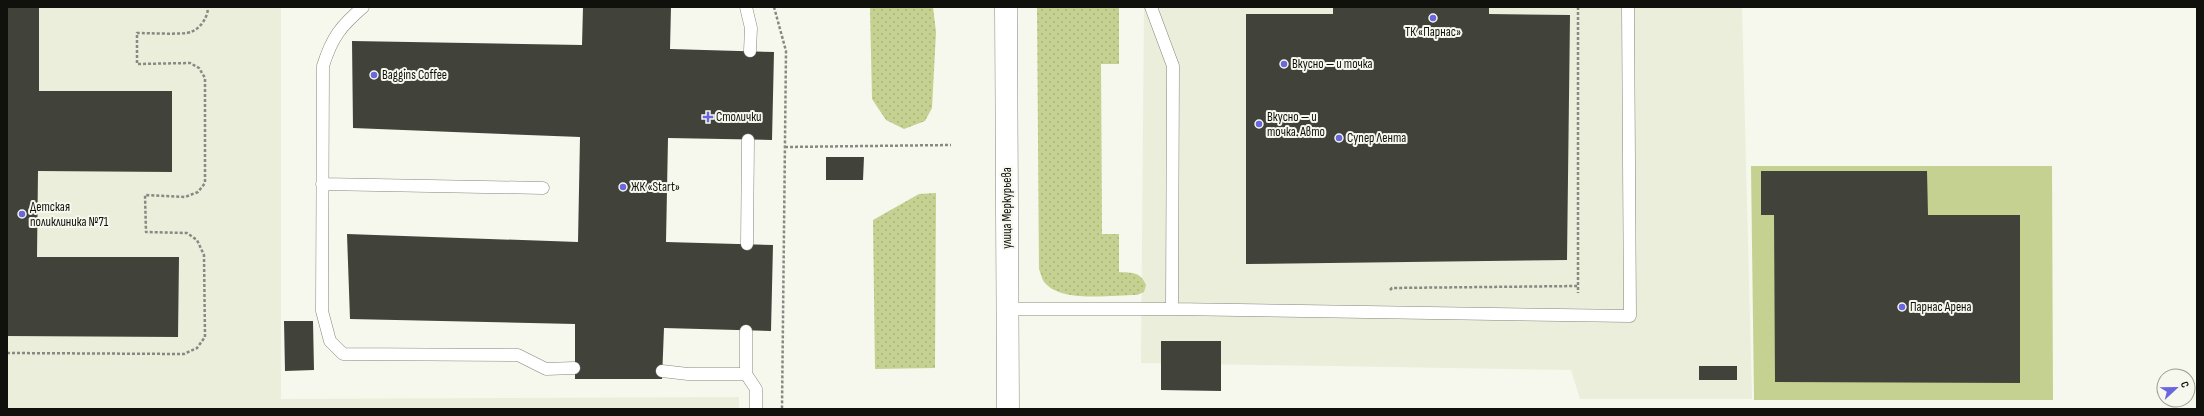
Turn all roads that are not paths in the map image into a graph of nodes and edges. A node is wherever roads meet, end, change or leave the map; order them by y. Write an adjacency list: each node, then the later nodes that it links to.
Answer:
1 (363, 7): 8 (lane)
2 (746, 7): 6 (lane)
3 (1006, 7): 11 (street, улица Меркурьева)
4 (1151, 7): 12 (lane)
5 (1628, 7): 12 (lane)
6 (750, 51)
7 (748, 140): 10 (lane)
8 (322, 184): 9 (lane); 14 (lane)
9 (543, 188)
10 (746, 244)
11 (1008, 309): 12 (lane); 18 (street, улица Меркурьева)
12 (1172, 309)
13 (746, 331): 16 (lane)
14 (574, 368)
15 (662, 371): 16 (lane)
16 (746, 374): 17 (lane)
17 (756, 409)
18 (1008, 409)

